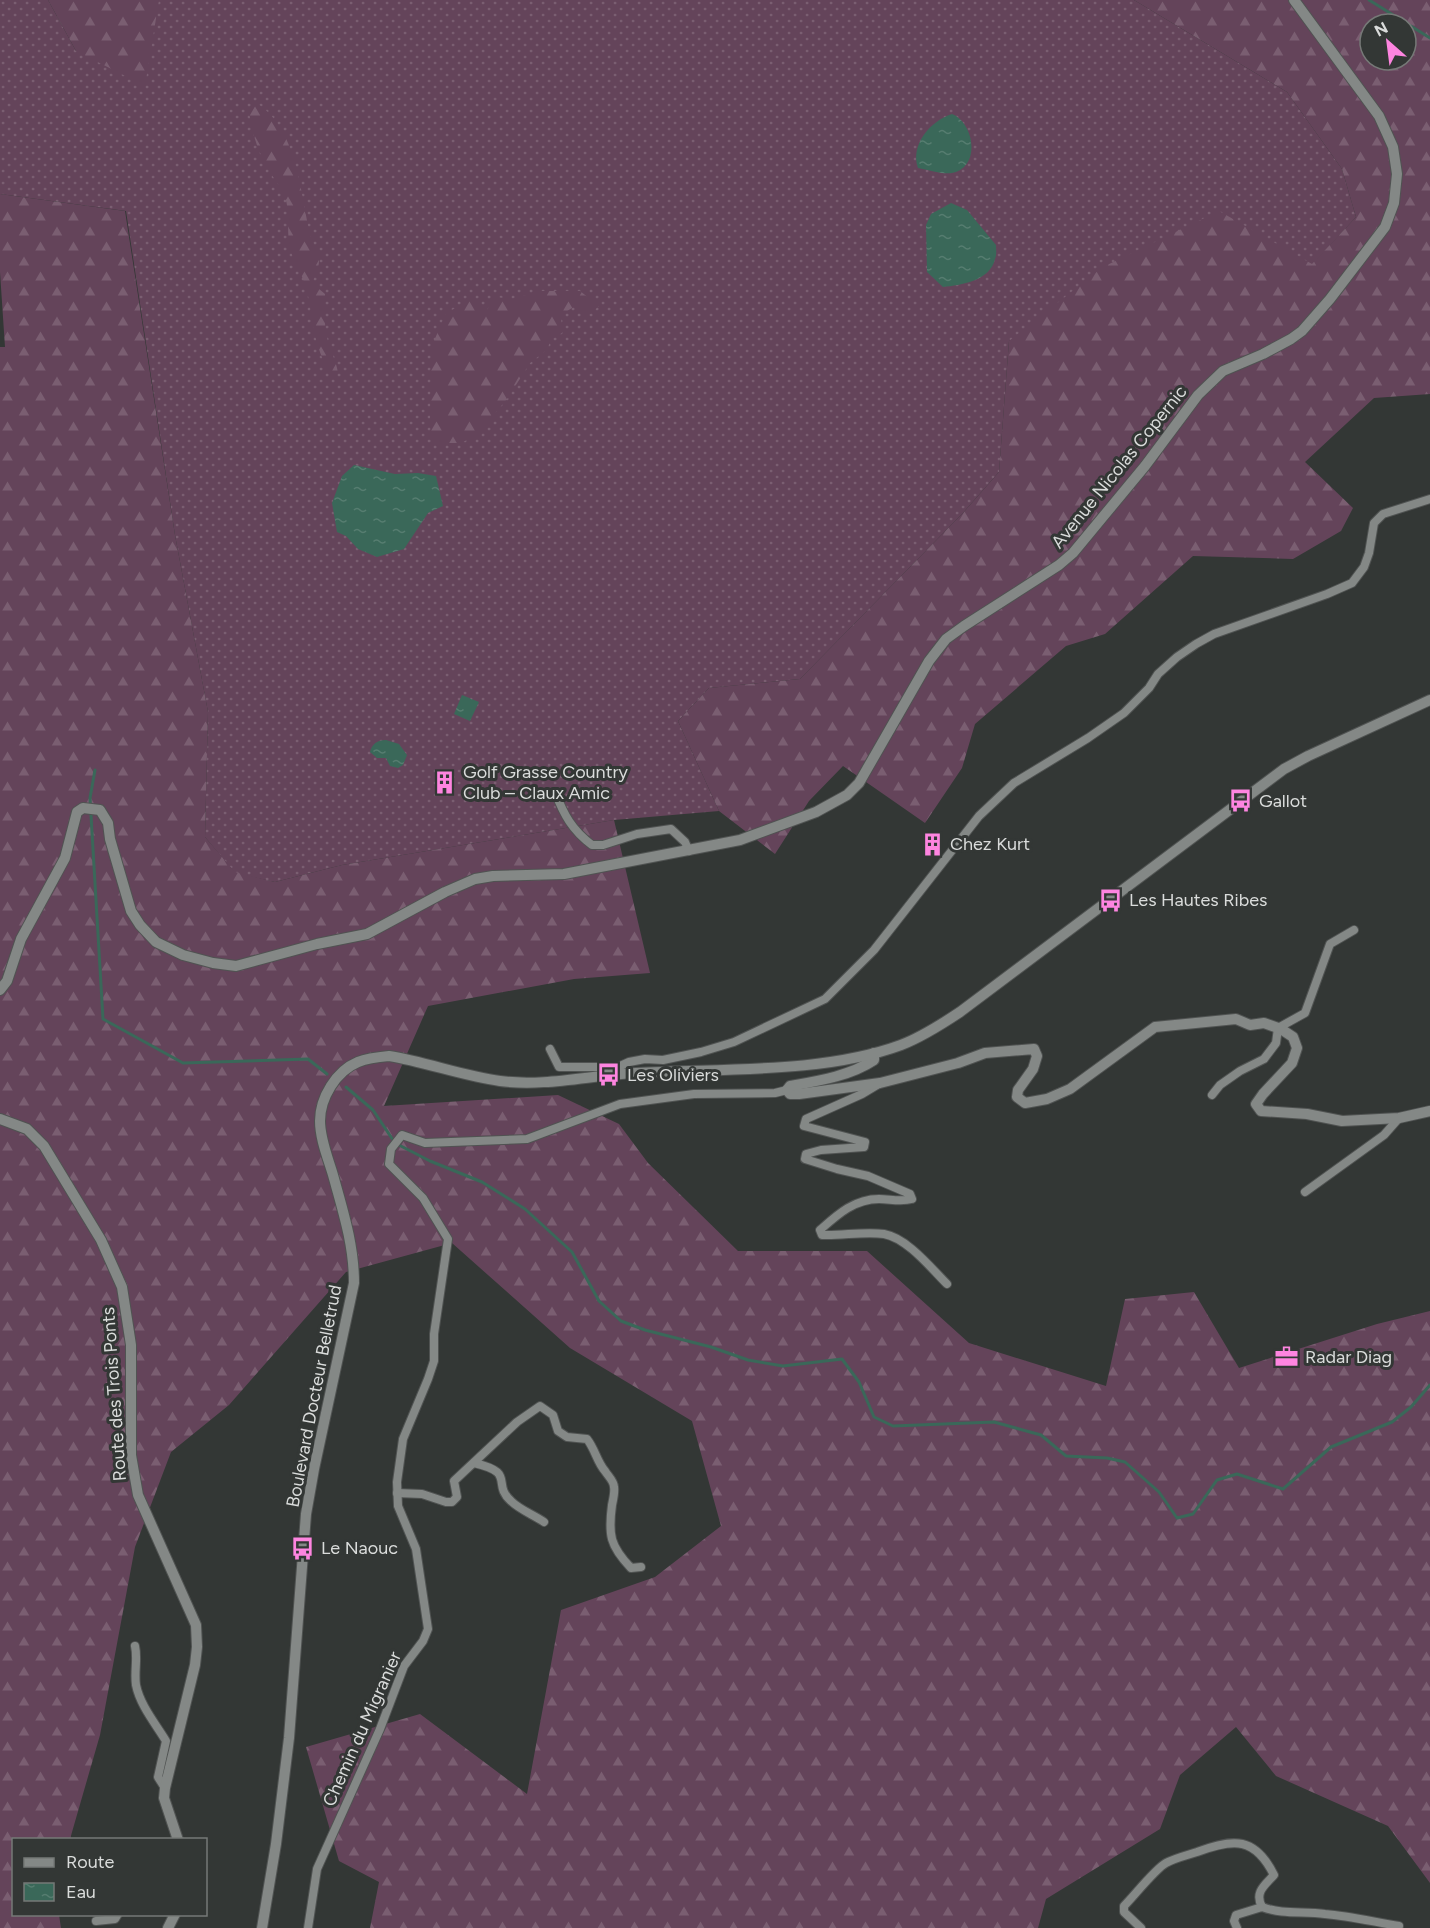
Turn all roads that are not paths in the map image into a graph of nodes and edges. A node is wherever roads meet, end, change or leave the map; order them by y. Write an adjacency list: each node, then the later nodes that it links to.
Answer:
1 (1294, 0): 5 (street, Avenue Nicolas Copernic)
2 (1430, 499): 11 (street)
3 (1430, 700): 10 (street, Boulevard Docteur Belletrud)
4 (555, 792): 5 (street)
5 (689, 851): 7 (street, Avenue Nicolas Copernic)
6 (1354, 930): 8 (street)
7 (0, 990)
8 (1278, 1028): 12 (street); 14 (street); 16 (street)
9 (550, 1049): 11 (street)
10 (874, 1053): 11 (street, Boulevard Docteur Belletrud); 13 (street)
11 (609, 1075): 32 (street, Boulevard Docteur Belletrud)
12 (880, 1083): 13 (street); 19 (street)
13 (787, 1090): 21 (street, Chemin du Migranier)
14 (1212, 1095)
15 (1430, 1111): 16 (street)
16 (1399, 1118): 18 (street)
17 (0, 1119): 25 (street, Route des Trois Ponts)
18 (1305, 1192)
19 (948, 1284)
20 (474, 1464): 21 (street); 22 (street); 23 (street)
21 (397, 1493): 33 (street, Chemin du Migranier)
22 (544, 1522)
23 (641, 1567)
24 (135, 1646): 25 (street)
25 (165, 1788): 26 (street, Route des Trois Ponts)
26 (178, 1838)
27 (1262, 1906): 31 (street); 34 (street); 35 (street)
28 (116, 1916): 30 (street)
29 (1394, 1917): 31 (street)
30 (96, 1921)
31 (1403, 1927)
32 (262, 1928)
33 (308, 1928)
34 (1141, 1928)
35 (1237, 1928)

